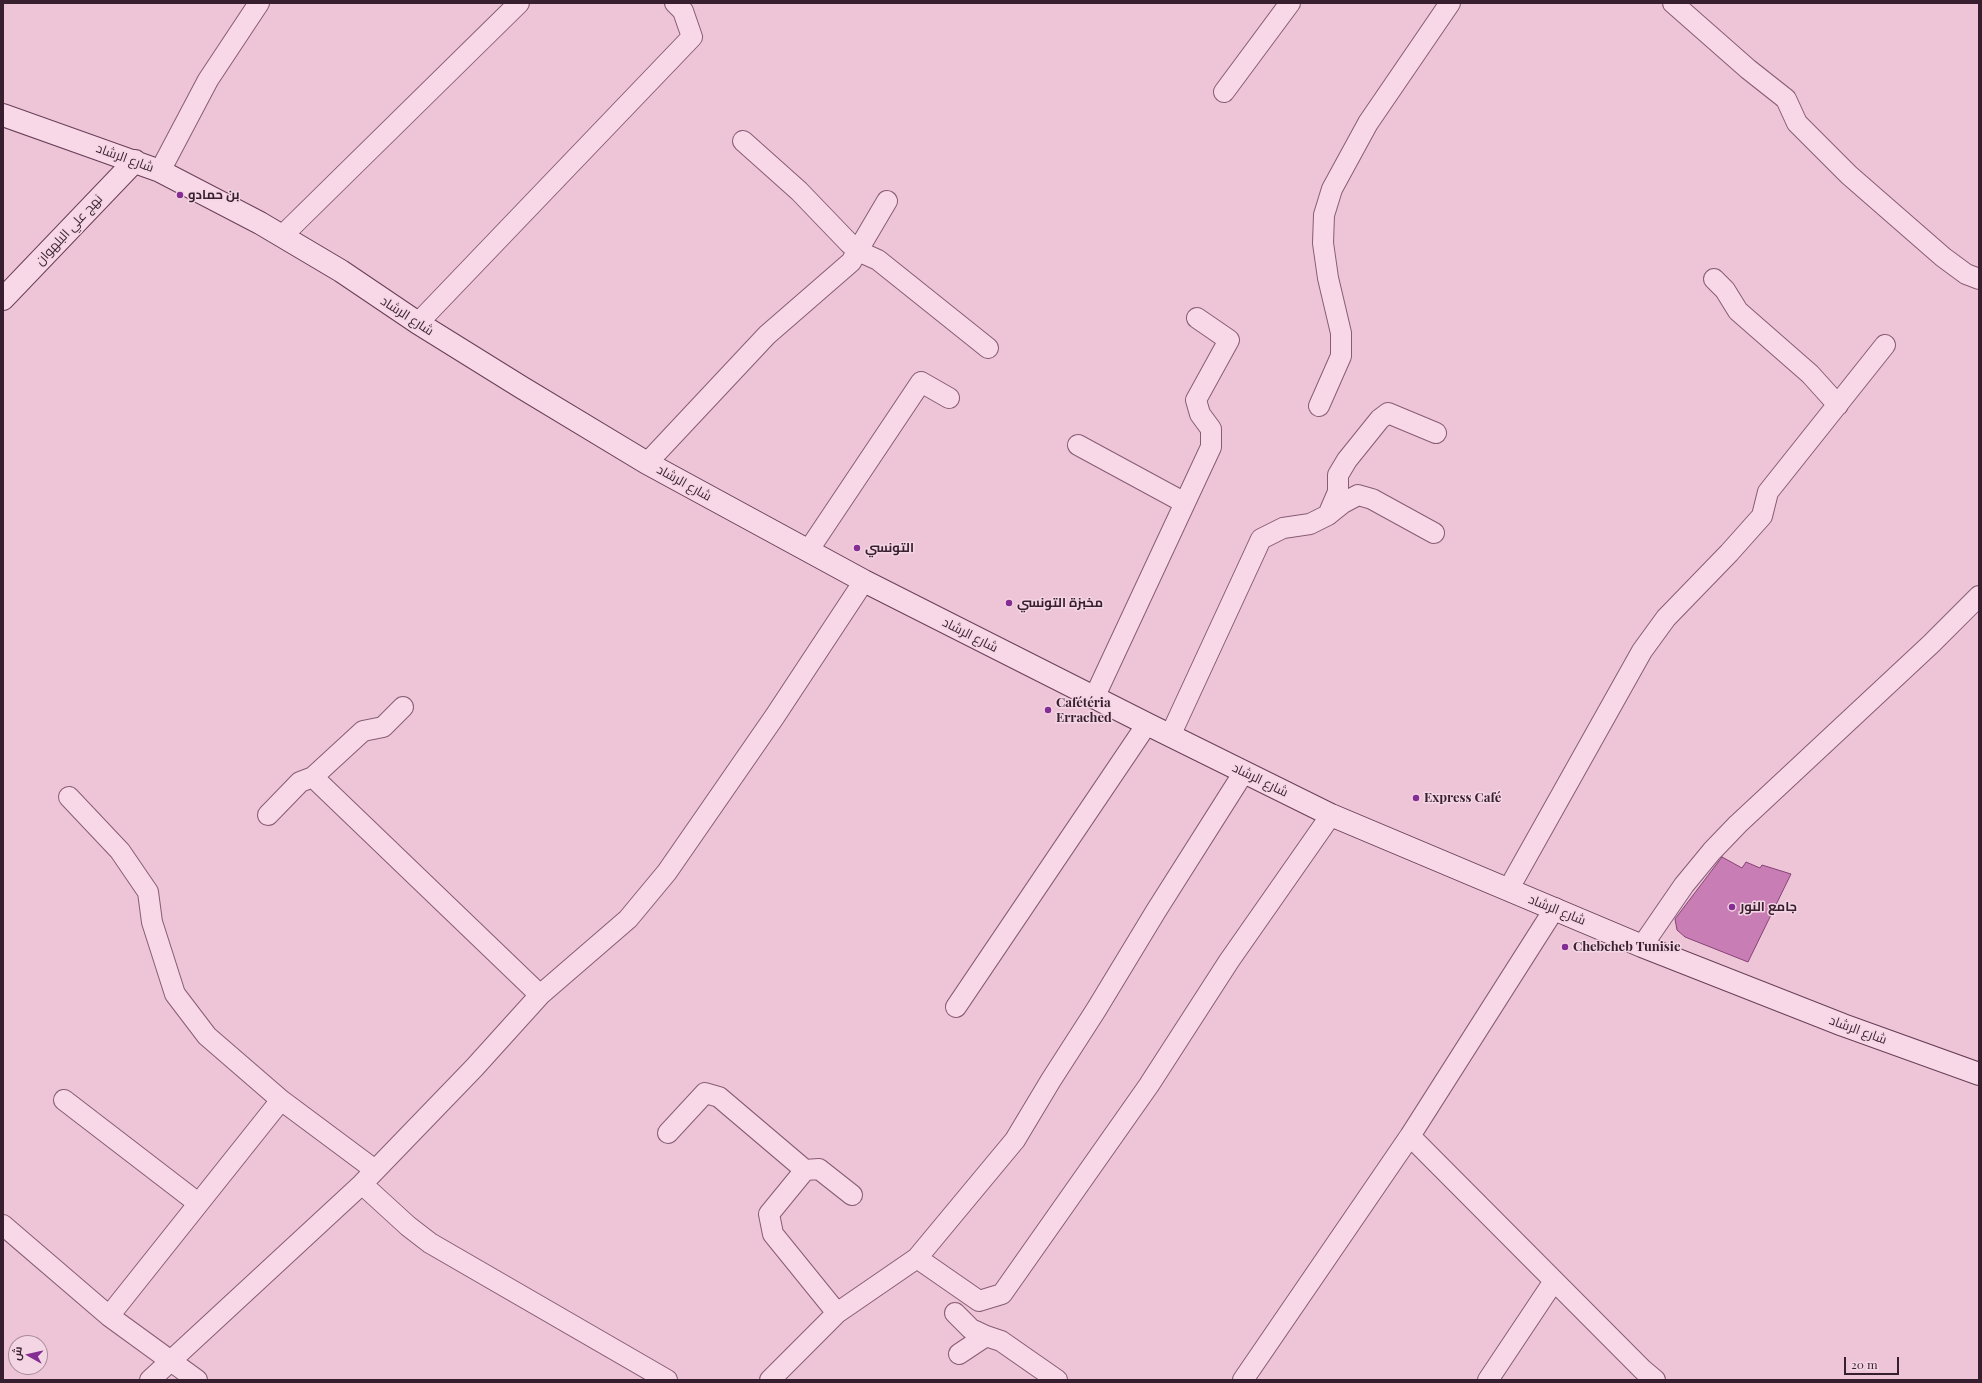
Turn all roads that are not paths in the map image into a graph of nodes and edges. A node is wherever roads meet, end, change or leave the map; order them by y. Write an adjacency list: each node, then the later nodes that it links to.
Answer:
1 (259, 3): 11 (street)
2 (519, 3): 13 (street)
3 (675, 3): 19 (street)
4 (1290, 3): 7 (street)
5 (1450, 3): 24 (street)
6 (1673, 3): 16 (street)
7 (1224, 92)
8 (3, 115): 10 (street, شارع الرشاد)
9 (744, 141): 14 (street)
10 (134, 161): 11 (street, شارع الرشاد); 17 (street, نهج علي البلهوان)
11 (160, 171): 13 (street, شارع الرشاد)
12 (887, 201): 14 (street)
13 (282, 236): 19 (street, شارع الرشاد)
14 (858, 251): 21 (street); 27 (street)
15 (1714, 279): 23 (street)
16 (1979, 279)
17 (3, 299)
18 (1197, 318): 28 (street)
19 (418, 323): 27 (street, شارع الرشاد)
20 (1885, 345): 23 (street)
21 (988, 348)
22 (949, 398): 31 (street)
23 (1838, 405): 43 (street)
24 (1319, 406)
25 (1436, 433): 29 (street)
26 (1078, 445): 28 (street)
27 (646, 463): 31 (street, شارع الرشاد)
28 (1185, 503): 34 (street)
29 (1328, 515): 30 (street); 37 (street)
30 (1434, 533)
31 (808, 551): 32 (street, شارع الرشاد)
32 (864, 581): 34 (street, شارع الرشاد); 46 (street)
33 (1979, 596): 45 (street)
34 (1094, 698): 36 (street, شارع الرشاد)
35 (403, 707): 39 (street)
36 (1146, 724): 37 (street, شارع الرشاد); 47 (street)
37 (1170, 736): 38 (street, شارع الرشاد)
38 (1244, 772): 41 (street, شارع الرشاد); 58 (street)
39 (313, 777): 42 (street); 46 (street)
40 (69, 797): 50 (street)
41 (1331, 814): 43 (street, شارع الرشاد); 58 (street)
42 (268, 815)
43 (1508, 890): 44 (street, شارع الرشاد)
44 (1555, 908): 45 (street, شارع الرشاد); 52 (street)
45 (1642, 946): 48 (street, شارع الرشاد)
46 (540, 995): 54 (street)
47 (956, 1006)
48 (1979, 1074)
49 (64, 1100): 56 (street)
50 (281, 1100): 54 (street); 56 (street)
51 (668, 1132): 53 (street)
52 (1410, 1136): 59 (street); 71 (street)
53 (805, 1170): 55 (street); 60 (street)
54 (369, 1177): 65 (street); 68 (street)
55 (852, 1195)
56 (198, 1203): 62 (street)
57 (3, 1225): 62 (street)
58 (917, 1258): 60 (street)
59 (1554, 1281): 72 (street); 73 (street)
60 (837, 1313): 69 (street)
61 (955, 1313): 63 (street)
62 (109, 1316): 65 (street)
63 (986, 1336): 64 (street); 70 (street)
64 (959, 1354)
65 (170, 1362): 66 (street); 67 (street)
66 (150, 1380)
67 (197, 1380)
68 (667, 1380)
69 (770, 1380)
70 (1057, 1380)
71 (1243, 1380)
72 (1488, 1380)
73 (1655, 1380)

